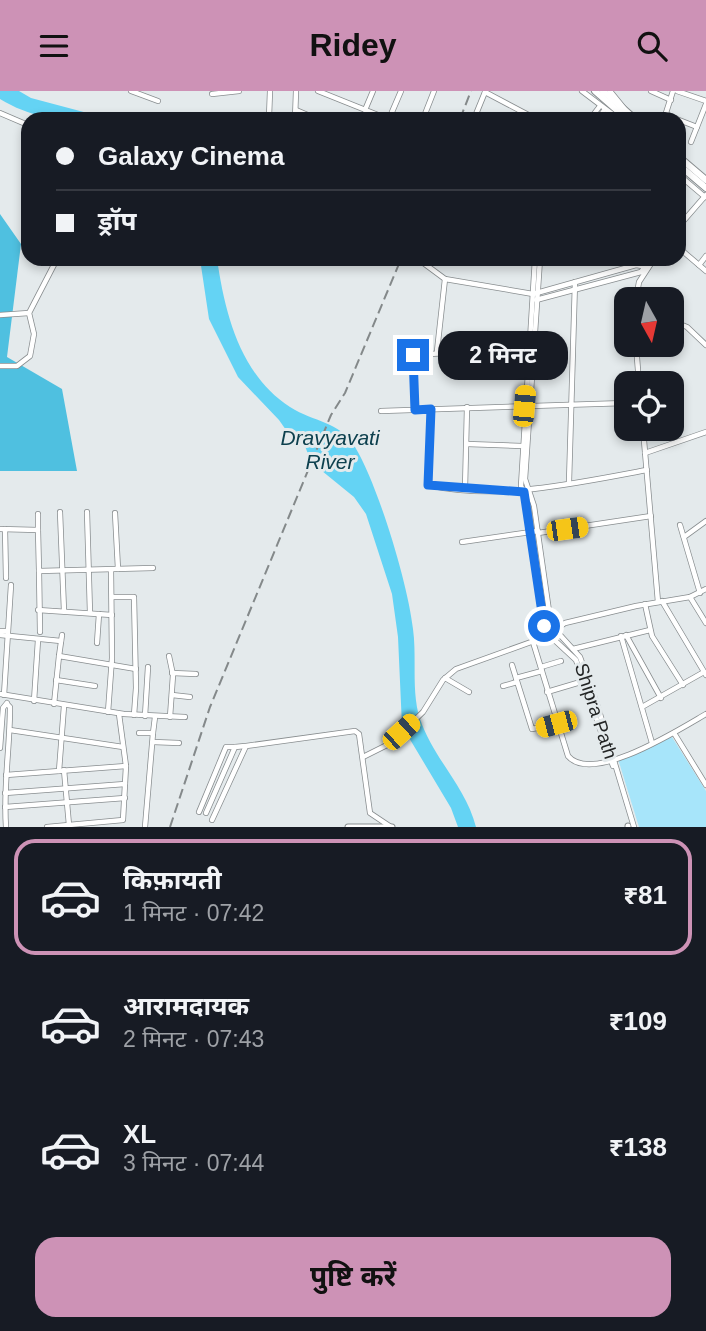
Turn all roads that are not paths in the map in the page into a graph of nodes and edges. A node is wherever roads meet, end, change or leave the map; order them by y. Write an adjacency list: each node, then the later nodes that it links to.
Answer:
1 (131, 91): 17 (street)
2 (239, 91): 16 (street)
3 (270, 91): 23 (street)
4 (296, 91): 21 (street)
5 (319, 91): 22 (street)
6 (373, 91): 22 (street)
7 (401, 91): 26 (street)
8 (435, 91): 27 (street)
9 (485, 91): 28 (street); 29 (street)
10 (582, 91): 20 (street)
11 (595, 91): 33 (highway)
12 (603, 91): 34 (highway)
13 (610, 91): 35 (street)
14 (651, 91): 18 (street)
15 (675, 91): 18 (street); 19 (street)
16 (212, 94)
17 (158, 100)
18 (671, 100): 36 (street)
19 (706, 103): 40 (street)
20 (603, 107): 30 (street); 31 (street); 32 (street)
21 (296, 110): 24 (street)
22 (365, 110): 25 (street)
23 (269, 112)
24 (301, 112)
25 (370, 112)
26 (391, 112)
27 (426, 112)
28 (477, 112)
29 (523, 112)
30 (598, 112)
31 (601, 112)
32 (613, 112)
33 (618, 112)
34 (619, 112)
35 (624, 112)
36 (667, 112)
37 (0, 113): 38 (street)
38 (21, 122)
39 (686, 122): 40 (street)
40 (697, 127): 41 (street)
41 (691, 142)
42 (686, 162): 45 (highway)
43 (686, 173): 46 (highway)
44 (686, 180): 46 (street)
45 (706, 180)
46 (706, 194): 47 (street)
47 (686, 218)
48 (686, 254): 50 (street)
49 (706, 256): 50 (street)
50 (699, 265): 57 (street)
51 (53, 266): 64 (street)
52 (428, 266): 58 (street)
53 (537, 266): 62 (street)
54 (632, 266): 59 (street)
55 (641, 266): 56 (street)
56 (646, 267): 60 (street); 61 (street)
57 (706, 271)
58 (446, 279): 62 (street); 68 (street)
59 (575, 282): 61 (street); 62 (street)
60 (638, 287)
61 (576, 290): 63 (street); 72 (street)
62 (535, 293): 63 (street)
63 (535, 300): 73 (street)
64 (29, 313): 65 (street); 70 (street)
65 (0, 315)
66 (684, 326): 67 (street)
67 (706, 345)
68 (437, 351): 69 (street); 76 (street)
69 (480, 351)
70 (0, 366)
71 (614, 403): 72 (street)
72 (572, 404): 73 (street); 84 (street)
73 (527, 406): 74 (street); 81 (street)
74 (467, 407): 75 (street); 80 (street)
75 (431, 409): 76 (street); 85 (street)
76 (415, 410): 77 (street)
77 (381, 411)
78 (706, 432): 82 (street)
79 (644, 441): 82 (street)
80 (467, 444): 81 (street); 85 (street)
81 (524, 446): 86 (street)
82 (645, 453): 83 (street)
83 (647, 470): 84 (street); 91 (street)
84 (569, 482): 86 (street)
85 (465, 489): 86 (street)
86 (526, 492): 96 (street); 97 (street, Shipra Path)
87 (60, 512): 103 (street)
88 (87, 512): 104 (street)
89 (115, 513): 102 (street)
90 (38, 514): 95 (street)
91 (651, 516): 97 (street); 112 (street)
92 (680, 525): 98 (street)
93 (705, 526): 98 (street)
94 (3, 529): 95 (street); 106 (street)
95 (38, 530): 105 (street)
96 (531, 531): 97 (street); 99 (street); 125 (street)
97 (538, 532): 120 (street, Shipra Path)
98 (684, 537): 109 (street)
99 (462, 542)
100 (153, 568): 102 (street)
101 (111, 569): 102 (street); 104 (street); 110 (street)
102 (118, 569)
103 (63, 570): 104 (street); 105 (street); 115 (street)
104 (90, 570): 116 (street)
105 (39, 571): 114 (street)
106 (6, 577)
107 (11, 585): 124 (street)
108 (706, 589): 109 (street)
109 (700, 593): 111 (street)
110 (112, 597): 118 (street); 137 (street)
111 (690, 597): 112 (street); 119 (street)
112 (661, 602): 113 (street); 141 (street)
113 (645, 604): 120 (street); 121 (street)
114 (38, 610): 115 (street); 122 (street)
115 (64, 611): 116 (street)
116 (89, 613): 117 (street)
117 (99, 614): 118 (street); 129 (street)
118 (112, 615): 134 (street)
119 (705, 620)
120 (554, 629): 125 (street); 130 (street, Shipra Path)
121 (650, 630): 126 (street); 146 (street)
122 (40, 632)
123 (0, 633): 124 (street)
124 (7, 634): 127 (street); 151 (street)
125 (548, 634): 128 (street); 145 (street)
126 (623, 635): 130 (street); 154 (street); 159 (street)
127 (38, 640): 131 (street); 155 (street)
128 (533, 642): 138 (street); 142 (street)
129 (97, 643)
130 (573, 649): 145 (street, Shipra Path)
131 (59, 656): 134 (street); 143 (street)
132 (169, 656): 139 (street)
133 (561, 661): 138 (street)
134 (112, 665): 137 (street); 160 (street)
135 (512, 665): 144 (street)
136 (148, 667): 164 (street)
137 (136, 669): 163 (street)
138 (541, 669): 144 (street); 150 (street)
139 (172, 673): 140 (street); 152 (street)
140 (196, 674)
141 (705, 674): 146 (street)
142 (445, 678): 149 (street); 182 (street)
143 (57, 680): 147 (street); 157 (street)
144 (517, 680): 148 (street); 168 (street)
145 (586, 680): 150 (street); 183 (street, Shipra Path)
146 (683, 685): 154 (street)
147 (95, 686)
148 (503, 686)
149 (469, 692)
150 (547, 692): 168 (street)
151 (4, 695): 155 (street); 156 (street)
152 (173, 695): 153 (street); 166 (street)
153 (190, 697)
154 (661, 698): 159 (street)
155 (34, 701): 157 (street)
156 (7, 704): 169 (street); 170 (street)
157 (54, 704): 158 (street)
158 (64, 706): 160 (street); 174 (street)
159 (642, 707): 177 (street)
160 (108, 712): 161 (street)
161 (119, 713): 163 (street); 179 (street)
162 (706, 714): 173 (street)
163 (134, 715): 164 (street)
164 (145, 716): 165 (street)
165 (155, 717): 166 (street); 172 (street)
166 (170, 717): 167 (street)
167 (185, 717)
168 (556, 724): 183 (street)
169 (1, 728): 181 (street)
170 (10, 730): 174 (street); 186 (street)
171 (139, 733): 172 (street)
172 (153, 733): 175 (street)
173 (674, 733): 177 (street); 188 (street)
174 (62, 737): 179 (street); 185 (street)
175 (153, 742): 176 (street); 200 (street)
176 (179, 743)
177 (652, 743): 183 (street)
178 (246, 746): 180 (street); 182 (street); 196 (street)
179 (123, 747): 184 (street)
180 (235, 747): 194 (street); 195 (street)
181 (0, 748)
182 (363, 757): 202 (street)
183 (612, 763): 203 (street, Shipra Path)
184 (126, 766): 185 (street); 187 (street)
185 (62, 771): 186 (street); 189 (street)
186 (6, 775): 190 (street)
187 (125, 784): 189 (street); 191 (street)
188 (706, 785)
189 (66, 788): 190 (street); 192 (street)
190 (5, 793): 193 (street)
191 (125, 798): 192 (street); 197 (street)
192 (67, 802): 193 (street); 197 (street)
193 (5, 807): 198 (street)
194 (199, 812)
195 (206, 813)
196 (212, 820)
197 (69, 825): 199 (street)
198 (6, 827)
199 (47, 827)
200 (145, 827)
201 (348, 827): 202 (main road)
202 (391, 827)
203 (629, 827)

